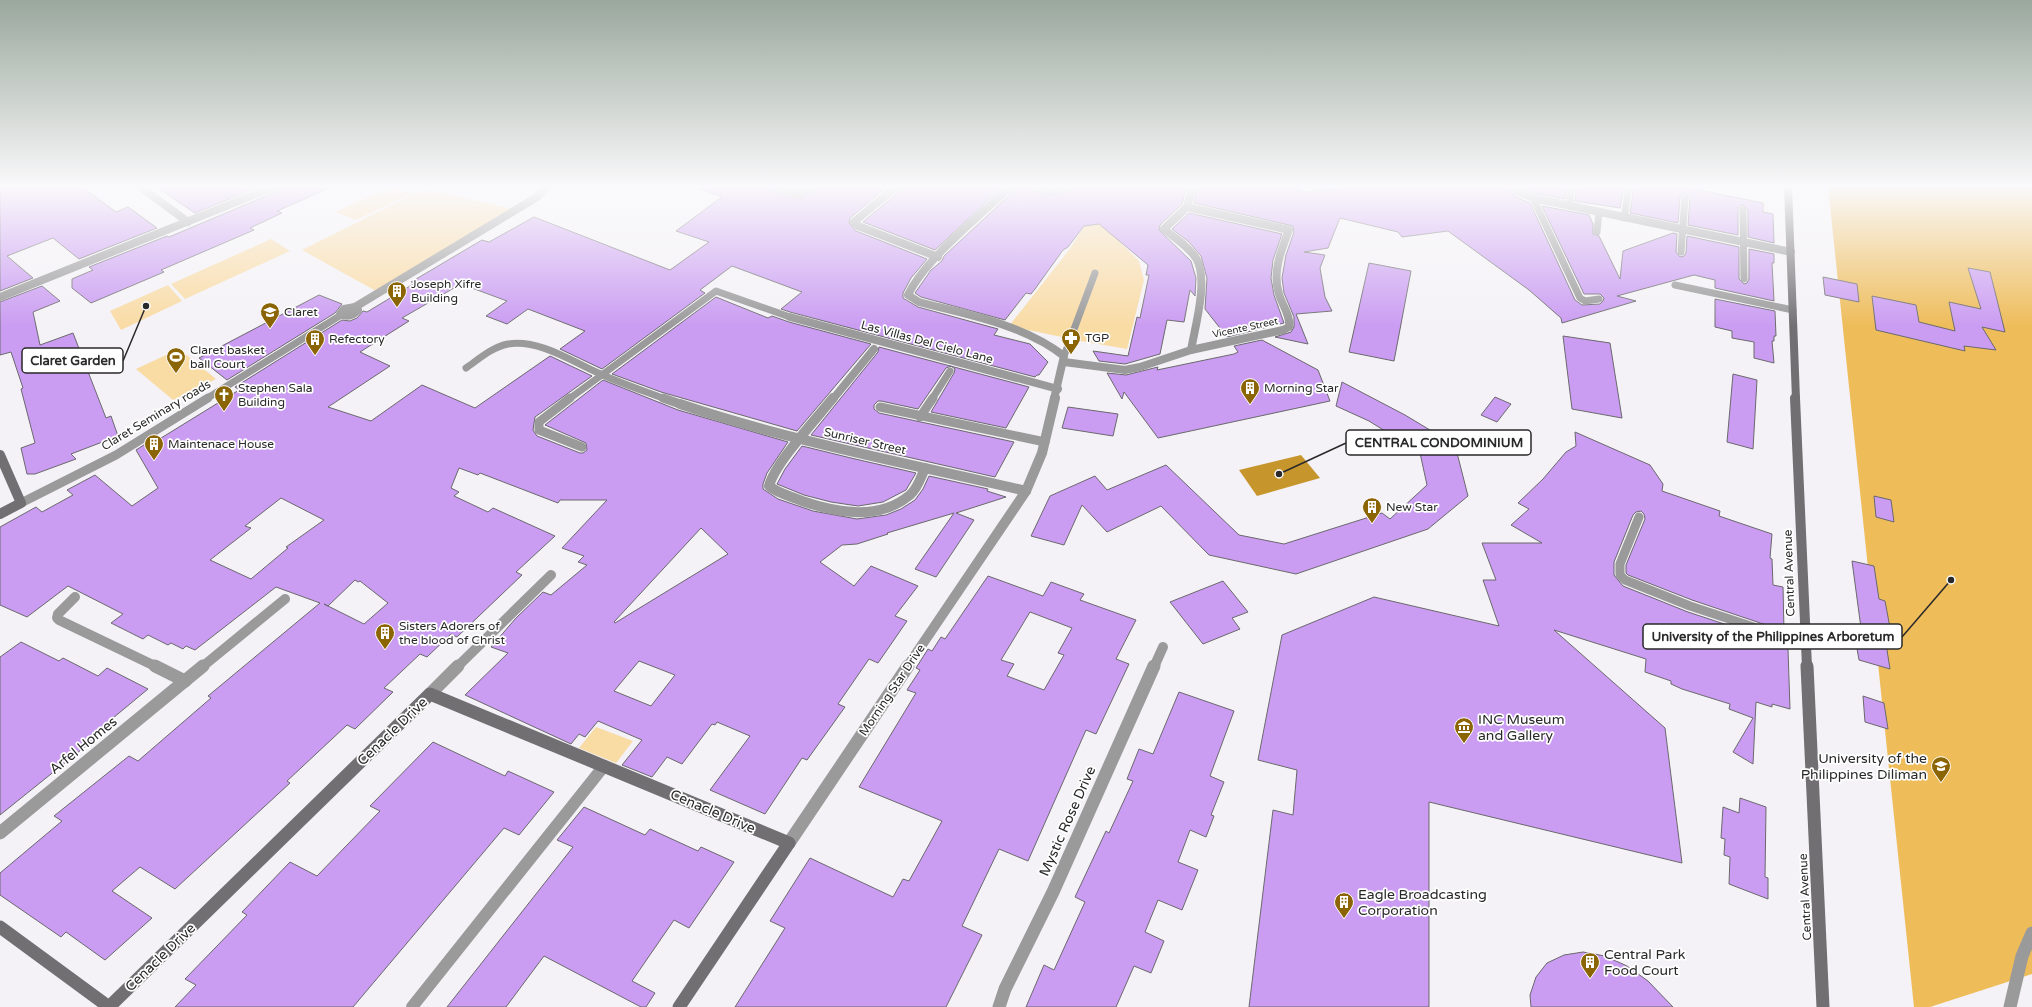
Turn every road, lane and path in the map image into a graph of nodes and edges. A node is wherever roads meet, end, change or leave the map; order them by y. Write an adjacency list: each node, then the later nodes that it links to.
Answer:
1 (160, 233): 19 (street)
2 (477, 233): 22 (street)
3 (876, 233): 15 (street)
4 (963, 233): 15 (street)
5 (1168, 233): 25 (street)
6 (1288, 233): 25 (street, Vicente Street)
7 (1550, 233): 20 (lane)
8 (1683, 233): 13 (lane)
9 (1698, 233): 12 (street)
10 (1743, 233): 12 (lane)
11 (1790, 233): 14 (main road, Central Avenue)
12 (1743, 242): 14 (street); 17 (lane)
13 (1681, 252)
14 (1791, 252): 21 (main road, Central Avenue)
15 (938, 257): 26 (street)
16 (1096, 273): 26 (lane)
17 (1744, 279)
18 (1675, 285): 21 (lane)
19 (0, 297)
20 (1599, 298)
21 (1793, 310): 46 (main road, Central Avenue)
22 (341, 315): 40 (lane, Claret Seminary roads)
23 (790, 316): 29 (lane); 30 (street, Las Villas Del Cielo Lane)
24 (874, 349): 34 (street, Sunriser Street)
25 (1191, 350): 26 (street)
26 (1064, 359): 30 (street, Morning Star Drive)
27 (466, 368): 29 (lane)
28 (950, 371): 33 (lane)
29 (601, 374): 31 (lane); 36 (lane)
30 (1058, 389): 35 (street, Morning Star Drive)
31 (680, 404): 34 (street, Sunriser Street)
32 (880, 407): 33 (lane)
33 (920, 416): 35 (lane)
34 (800, 438): 38 (street, Sunriser Street); 38 (street, Sunriser Street)
35 (1046, 442): 39 (street, Morning Star Drive)
36 (582, 447)
37 (0, 455): 40 (main road)
38 (925, 468): 39 (street, Sunriser Street)
39 (1026, 491): 52 (street, Morning Star Drive)
40 (21, 503): 41 (main road)
41 (0, 514)
42 (1639, 517): 46 (lane)
43 (551, 575): 49 (street)
44 (75, 597): 48 (street)
45 (285, 599): 48 (street, Arfel Homes)
46 (1805, 644): 59 (main road, Central Avenue)
47 (1163, 647): 58 (street, Mystic Rose Drive)
48 (185, 681): 51 (street, Arfel Homes)
49 (430, 694): 50 (main road, Cenacle Drive); 55 (main road, Cenacle Drive)
50 (604, 766): 52 (main road, Cenacle Drive); 56 (lane)
51 (0, 833)
52 (790, 844): 57 (main road, Morning Star Drive)
53 (0, 928): 55 (main road, Cenacle Drive)
54 (2032, 933): 60 (street)
55 (109, 1007)
56 (412, 1007)
57 (679, 1007)
58 (999, 1007)
59 (1823, 1007)
60 (2010, 1007)

